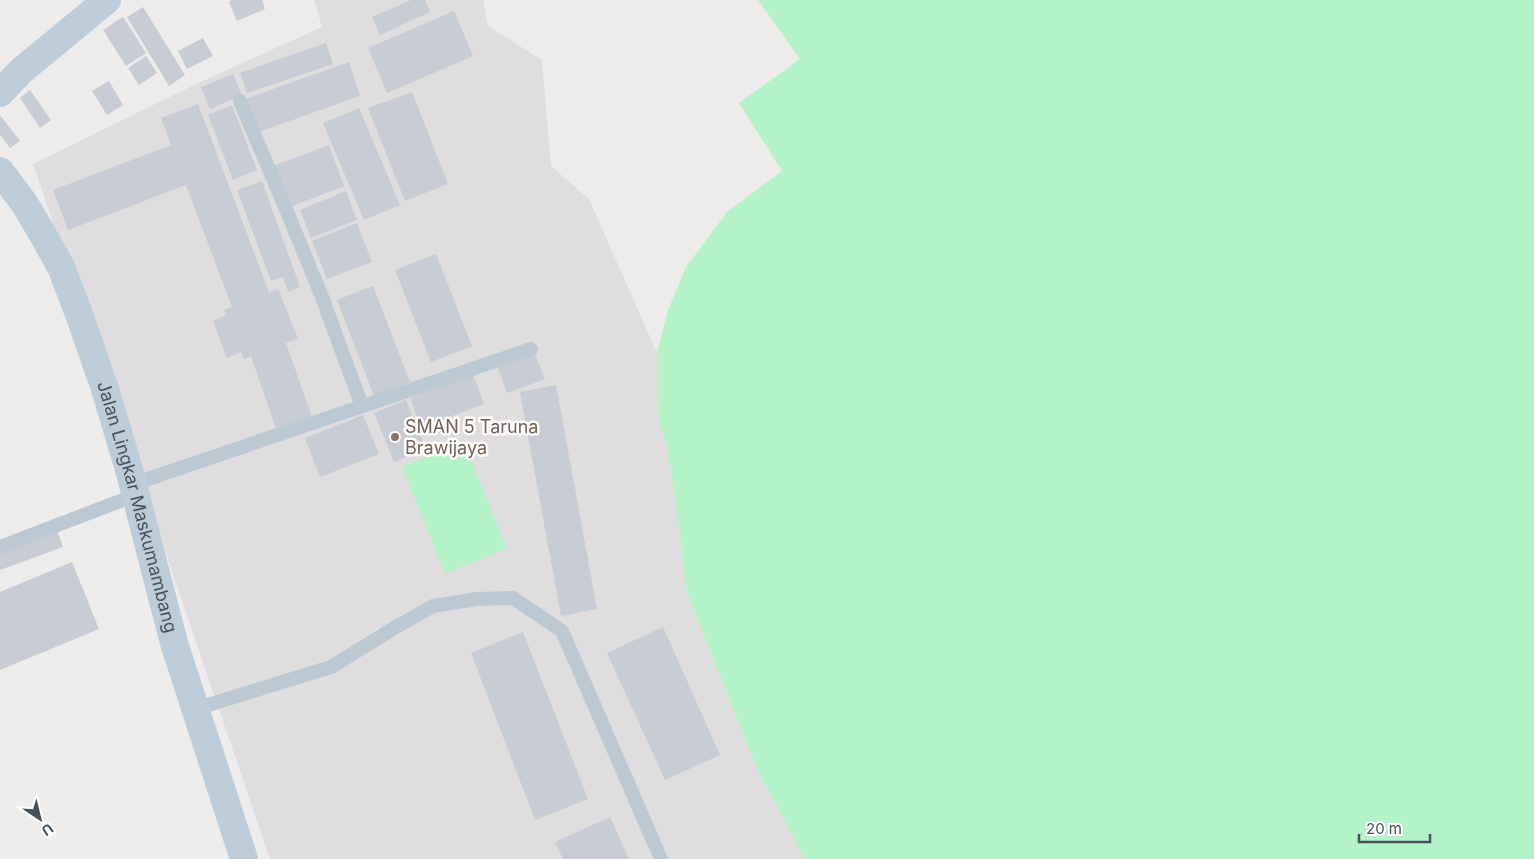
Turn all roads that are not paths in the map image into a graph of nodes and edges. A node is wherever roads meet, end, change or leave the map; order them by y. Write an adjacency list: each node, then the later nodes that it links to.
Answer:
1 (107, 0): 2 (street)
2 (0, 92)
3 (240, 101): 6 (lane)
4 (0, 170): 7 (street, Jalan Lingkar Maskumambang)
5 (532, 349): 6 (lane)
6 (362, 406): 7 (lane)
7 (134, 490): 8 (lane); 9 (street, Jalan Lingkar Maskumambang)
8 (0, 547)
9 (195, 709): 10 (street, Jalan Lingkar Maskumambang); 11 (lane)
10 (244, 859)
11 (661, 859)

